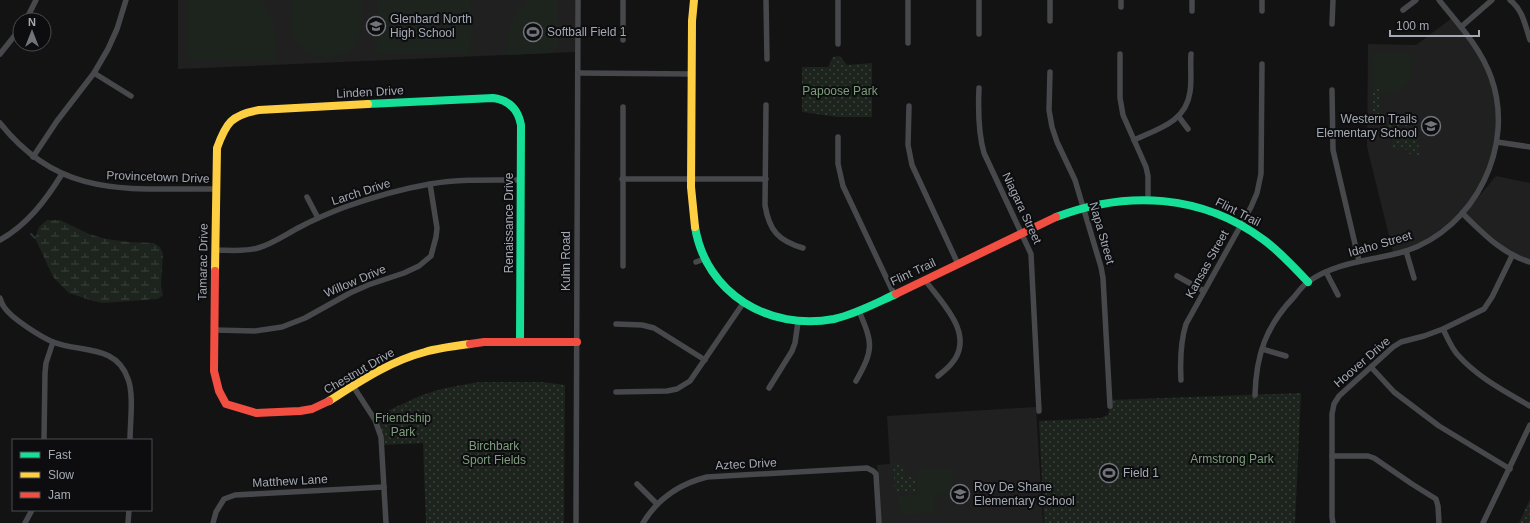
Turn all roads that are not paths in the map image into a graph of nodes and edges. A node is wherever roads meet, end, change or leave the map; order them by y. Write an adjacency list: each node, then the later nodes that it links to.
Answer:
1 (36, 0): 23 (street)
2 (126, 0): 39 (street)
3 (578, 0): 40 (street, Kuhn Road)
4 (623, 0): 29 (street)
5 (694, 0): 41 (street, Flint Trail)
6 (766, 0): 36 (street)
7 (838, 0): 32 (street)
8 (908, 0): 31 (street)
9 (979, 0): 27 (street)
10 (1050, 0): 24 (street)
11 (1121, 0): 19 (street)
12 (1192, 0): 21 (street)
13 (1262, 0): 22 (street)
14 (1333, 0): 25 (street)
15 (1416, 0): 20 (street)
16 (1439, 0): 26 (street, Idaho Street)
17 (1492, 0): 26 (street)
18 (1510, 0): 30 (street)
19 (1121, 7)
20 (1403, 10)
21 (1192, 11)
22 (1262, 11)
23 (30, 12)
24 (1050, 21)
25 (1332, 24)
26 (1461, 27): 55 (street, Idaho Street)
27 (979, 34)
28 (12, 39): 33 (street)
29 (623, 40)
30 (1530, 40)
31 (908, 42)
32 (838, 44)
33 (0, 54)
34 (1120, 54): 54 (street)
35 (1191, 54): 49 (street)
36 (767, 59)
37 (1262, 64): 70 (street, Kansas Street)
38 (1050, 72): 67 (street, Napa Street)
39 (94, 73): 44 (street); 57 (street)
40 (578, 73): 41 (street); 101 (street, Kuhn Road)
41 (692, 74): 60 (street, Flint Trail)
42 (979, 88): 71 (street, Niagara Street)
43 (1332, 90): 79 (street)
44 (131, 96)
45 (513, 105): 50 (street, Linden Drive); 61 (street, Renaissance Drive)
46 (766, 105): 62 (street)
47 (909, 106): 81 (street)
48 (623, 107): 59 (street)
49 (1179, 117): 52 (street); 54 (street)
50 (230, 121): 64 (street, Tamarac Drive)
51 (0, 123): 57 (street, Provincetown Drive)
52 (1188, 129)
53 (838, 137): 89 (street)
54 (1134, 140): 66 (street)
55 (1497, 142): 56 (street); 68 (street, Idaho Street)
56 (1530, 147)
57 (33, 157): 58 (street, Provincetown Drive)
58 (62, 174): 64 (street, Provincetown Drive); 72 (street)
59 (622, 179): 60 (street); 82 (street)
60 (692, 179): 62 (street); 77 (street, Flint Trail)
61 (521, 180): 63 (street, Larch Drive); 100 (street, Renaissance Drive)
62 (766, 180): 73 (street)
63 (430, 184): 69 (street, Larch Drive); 98 (street, Willow Drive)
64 (216, 189): 74 (street, Tamarac Drive)
65 (307, 197): 69 (street)
66 (1148, 198): 67 (street, Flint Trail); 70 (street, Flint Trail)
67 (1084, 207): 71 (street, Flint Trail); 114 (street, Napa Street)
68 (1462, 213): 75 (street, Idaho Street); 76 (street)
69 (318, 218): 74 (street, Larch Drive)
70 (1241, 225): 87 (street, Flint Trail); 88 (street, Kansas Street)
71 (1022, 233): 81 (street, Flint Trail); 116 (street, Niagara Street)
72 (0, 240)
73 (803, 248)
74 (215, 250): 98 (street, Tamarac Drive)
75 (1406, 251): 79 (street, Idaho Street); 85 (street)
76 (1512, 256): 80 (street); 97 (street, Hoover Drive)
77 (704, 259): 78 (street); 92 (street, Flint Trail)
78 (696, 262)
79 (1359, 262): 83 (street, Idaho Street)
80 (1530, 262)
81 (958, 264): 86 (street, Flint Trail)
82 (623, 266)
83 (1326, 272): 87 (street, Idaho Street); 90 (street)
84 (1177, 276): 88 (street)
85 (1414, 278)
86 (925, 280): 89 (street, Flint Trail); 106 (street)
87 (1308, 282): 102 (street, Idaho Street)
88 (1204, 291): 107 (street, Kansas Street)
89 (894, 294): 94 (street, Flint Trail)
90 (1338, 295)
91 (0, 298): 93 (street)
92 (744, 302): 95 (street, Flint Trail); 104 (street)
93 (2, 309): 99 (street)
94 (859, 311): 95 (street, Flint Trail); 108 (street)
95 (798, 322): 110 (street)
96 (616, 324): 104 (street)
97 (1443, 329): 105 (street, Hoover Drive); 115 (street)
98 (214, 330): 113 (street, Tamarac Drive)
99 (53, 342): 118 (street); 119 (street)
100 (520, 342): 101 (street, Chestnut Drive); 109 (street, Chestnut Drive)
101 (577, 342): 131 (street, Kuhn Road)
102 (1262, 349): 103 (street); 112 (street, Idaho Street)
103 (1286, 356)
104 (705, 360): 111 (street)
105 (1371, 367): 120 (street, Hoover Drive); 121 (street)
106 (938, 376)
107 (1181, 380)
108 (856, 381)
109 (353, 386): 113 (street, Chestnut Drive); 123 (street)
110 (769, 388)
111 (616, 392)
112 (1255, 395)
113 (226, 404)
114 (1110, 406)
115 (1530, 406)
116 (1039, 411)
117 (1530, 425): 121 (street)
118 (44, 439)
119 (130, 439)
120 (1332, 456): 134 (street, Hoover Drive); 135 (street)
121 (1510, 469): 136 (street)
122 (637, 484): 124 (street)
123 (384, 487): 129 (street, Matthew Lane); 130 (street)
124 (657, 504): 132 (street, Aztec Drive); 133 (street, Aztec Drive)
125 (31, 511): 127 (street)
126 (129, 511): 128 (street)
127 (25, 523)
128 (128, 523)
129 (213, 523)
130 (386, 523)
131 (576, 523)
132 (643, 523)
133 (879, 523)
134 (1333, 523)
135 (1439, 523)
136 (1483, 523)

